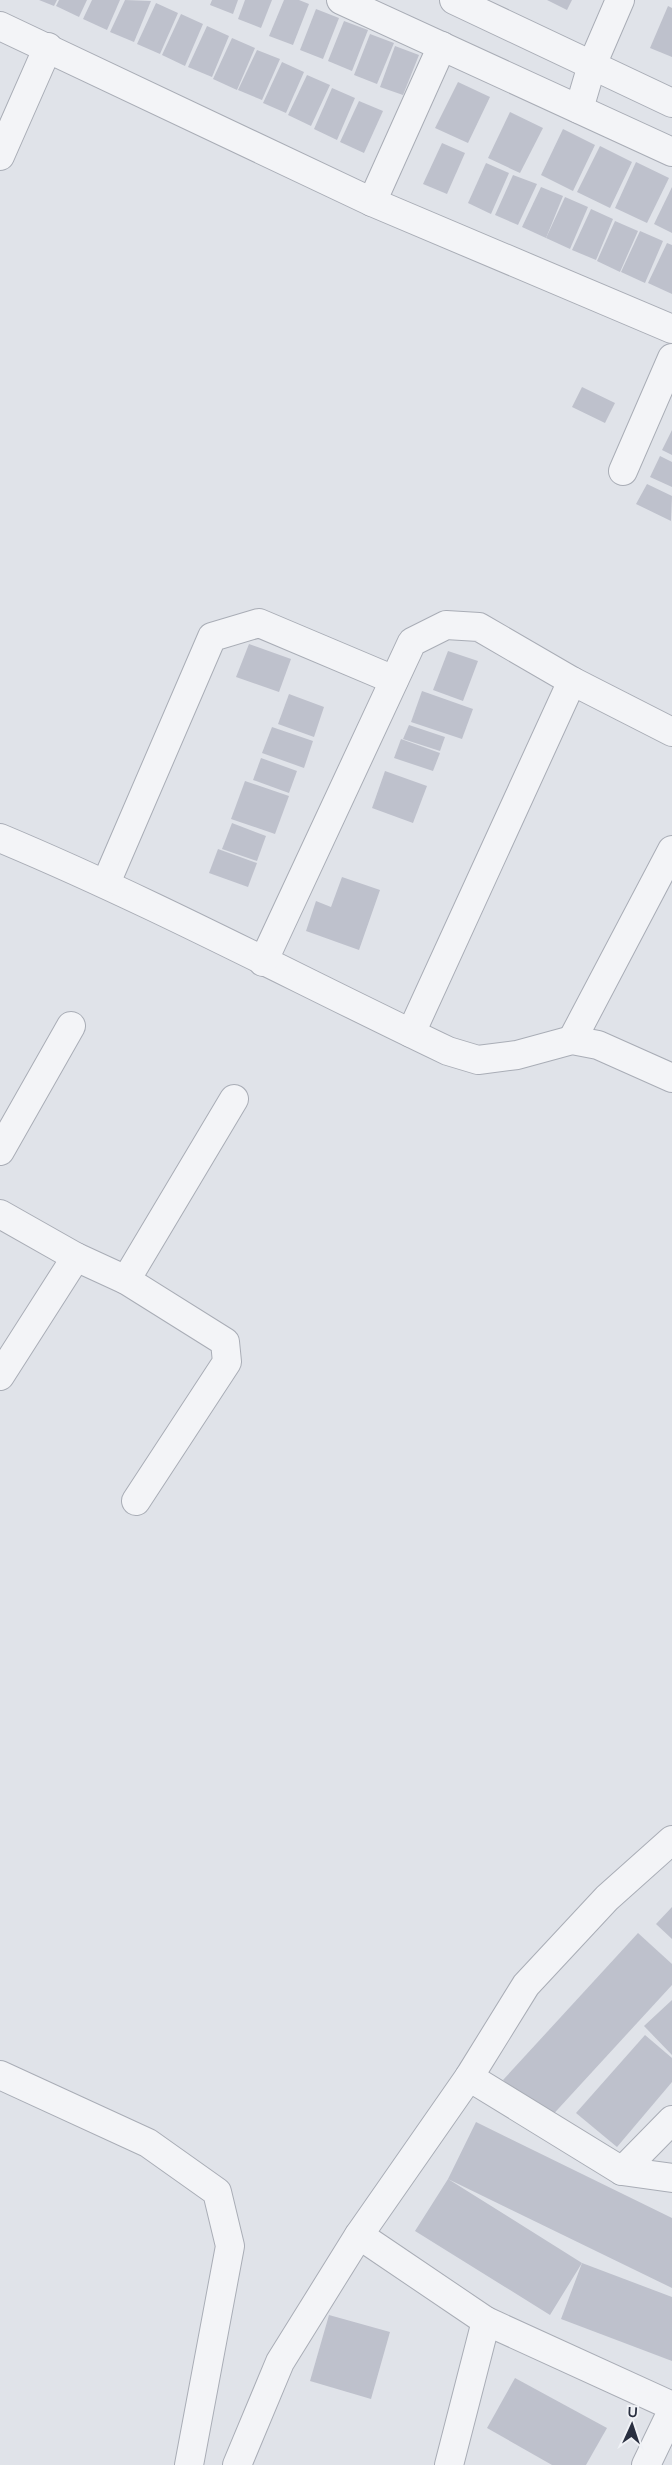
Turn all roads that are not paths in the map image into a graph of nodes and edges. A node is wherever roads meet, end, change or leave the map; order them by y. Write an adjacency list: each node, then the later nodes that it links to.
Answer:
1 (341, 0): 5 (street)
2 (454, 0): 7 (street)
3 (620, 0): 7 (street)
4 (0, 26): 6 (street)
5 (442, 46): 9 (street); 12 (street)
6 (48, 47): 11 (street); 12 (street)
7 (592, 65): 8 (street); 9 (street)
8 (672, 103)
9 (579, 109): 10 (street)
10 (672, 152)
11 (0, 156)
12 (372, 202): 13 (street)
13 (672, 329)
14 (672, 358): 15 (street)
15 (623, 471)
16 (394, 680): 17 (street); 21 (street); 22 (street)
17 (572, 681): 18 (street); 24 (street)
18 (672, 732)
19 (3, 847): 21 (street)
20 (672, 850): 25 (street)
21 (106, 883): 22 (street)
22 (263, 962): 24 (street)
23 (71, 1026): 28 (street)
24 (411, 1033): 25 (street)
25 (572, 1040): 26 (street)
26 (672, 1078)
27 (234, 1099): 31 (street)
28 (0, 1151)
29 (0, 1214): 30 (street)
30 (76, 1257): 31 (street); 32 (street)
31 (126, 1280): 33 (street)
32 (0, 1376)
33 (136, 1501)
34 (672, 1840): 36 (street)
35 (0, 2075): 44 (street)
36 (469, 2077): 38 (street); 40 (street)
37 (672, 2120): 38 (street)
38 (622, 2171): 39 (street)
39 (672, 2178)
40 (359, 2235): 41 (street); 45 (street)
41 (486, 2321): 42 (street); 46 (street)
42 (672, 2406)
43 (672, 2411): 47 (street)
44 (189, 2465)
45 (237, 2465)
46 (449, 2465)
47 (646, 2465)

